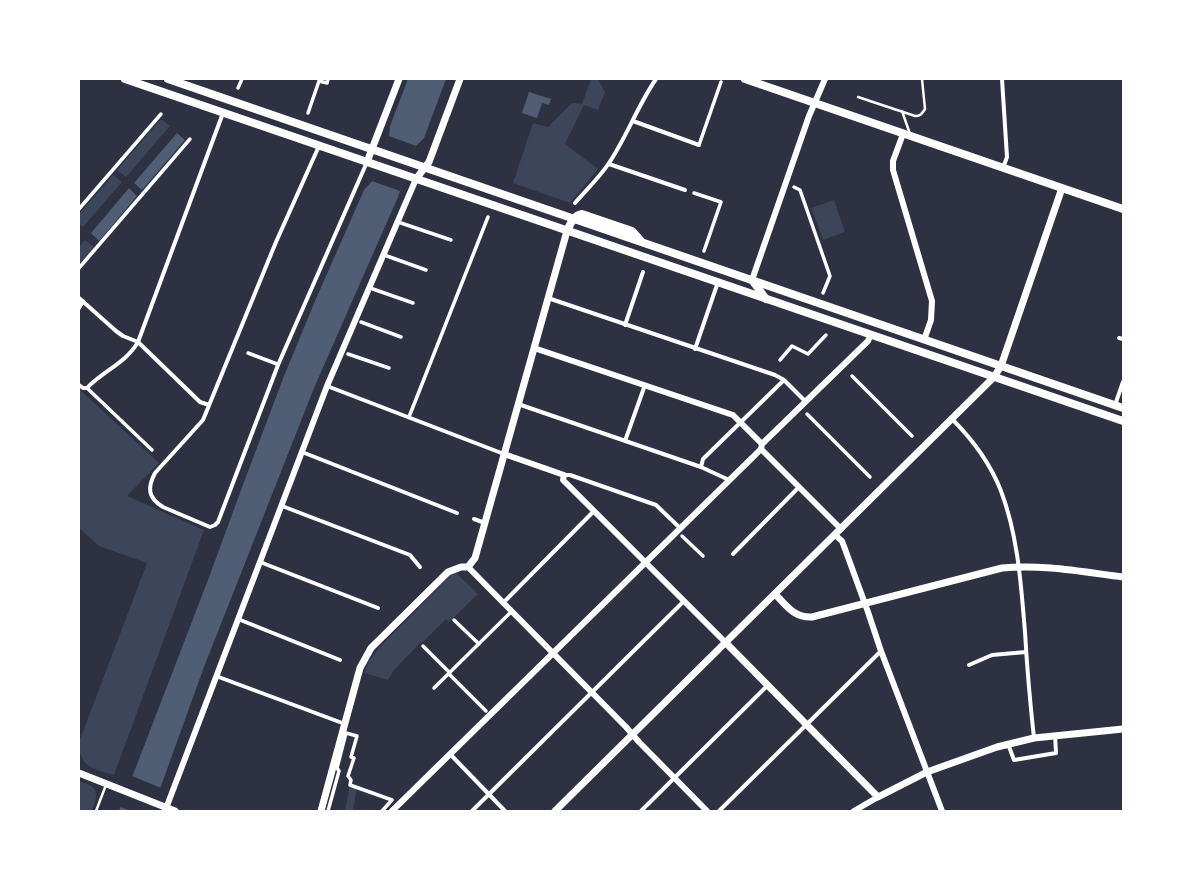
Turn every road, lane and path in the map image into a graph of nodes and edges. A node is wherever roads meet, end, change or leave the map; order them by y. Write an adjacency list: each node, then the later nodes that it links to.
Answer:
1 (125, 79): 18 (main road)
2 (168, 79): 27 (main road)
3 (242, 79): 14 (street)
4 (328, 79): 19 (street)
5 (399, 79): 27 (main road)
6 (460, 79): 30 (main road)
7 (656, 79): 21 (street)
8 (745, 79): 12 (main road)
9 (825, 79): 16 (street)
10 (922, 79): 17 (lane)
11 (1002, 79): 31 (street)
12 (759, 81): 16 (main road)
13 (720, 82): 25 (street)
14 (238, 88)
15 (858, 97): 17 (lane)
16 (815, 103): 22 (main road); 50 (street)
17 (902, 111): 23 (lane)
18 (223, 113): 26 (main road); 66 (street)
19 (308, 113)
20 (161, 114): 38 (street)
21 (633, 121): 25 (street); 29 (street)
22 (903, 134): 23 (main road); 65 (street)
23 (911, 136): 31 (main road)
24 (190, 139): 47 (street)
25 (699, 145)
26 (319, 146): 28 (main road); 85 (street)
27 (372, 149): 28 (main road); 30 (main road)
28 (367, 162): 32 (main road); 85 (street)
29 (609, 164): 35 (street); 37 (street)
30 (424, 167): 32 (main road); 41 (main road)
31 (1003, 168): 34 (main road)
32 (416, 179): 43 (main road); 81 (street)
33 (794, 187): 53 (street)
34 (1062, 188): 39 (main road); 73 (main road)
35 (685, 190)
36 (694, 193): 45 (street)
37 (574, 204)
38 (79, 209)
39 (1123, 209)
40 (488, 217): 88 (street)
41 (573, 218): 43 (main road); 50 (main road)
42 (401, 223): 44 (street)
43 (567, 231): 51 (main road); 54 (main road)
44 (451, 240)
45 (704, 251)
46 (387, 256): 48 (street)
47 (79, 268)
48 (426, 270)
49 (643, 272): 61 (street)
50 (752, 280): 56 (main road); 60 (main road)
51 (718, 282): 56 (main road); 68 (street)
52 (373, 289): 57 (street)
53 (823, 293)
54 (548, 298): 61 (street); 67 (main road)
55 (81, 299): 58 (street); 66 (street)
56 (766, 299): 62 (main road)
57 (413, 303)
58 (79, 308)
59 (361, 322): 64 (street)
60 (874, 322): 62 (main road); 65 (main road)
61 (625, 325): 68 (street)
62 (871, 334): 76 (main road); 83 (street)
63 (826, 335): 71 (street)
64 (401, 337)
65 (924, 340): 73 (main road)
66 (138, 342): 82 (street); 85 (street)
67 (534, 348): 80 (street); 84 (main road)
68 (695, 349): 77 (street)
69 (248, 353): 72 (street)
70 (348, 354): 74 (street)
71 (780, 360)
72 (277, 364)
73 (1001, 366): 76 (main road); 86 (main road)
74 (389, 368)
75 (852, 376): 92 (street)
76 (994, 377): 89 (main road); 90 (main road)
77 (784, 380): 83 (street); 91 (street)
78 (1123, 382): 86 (street)
79 (79, 385): 82 (street)
80 (645, 385): 91 (street); 93 (street)
81 (327, 386): 88 (street); 96 (street)
82 (87, 388): 95 (street)
83 (806, 402): 94 (street)
84 (518, 404): 93 (street); 97 (main road)
85 (209, 405)
86 (1119, 407)
87 (807, 414): 100 (street)
88 (409, 417): 97 (street)
89 (952, 419): 109 (main road); 116 (street)
90 (1123, 421)
91 (741, 422): 94 (street); 98 (street)
92 (912, 436)
93 (624, 441): 98 (street)
94 (762, 446): 101 (street); 102 (street)
95 (152, 450)
96 (302, 452): 103 (street); 105 (street)
97 (504, 454): 99 (street); 107 (main road)
98 (700, 467): 101 (street)
99 (564, 475): 104 (street); 108 (street)
100 (870, 477)
101 (729, 480): 108 (street)
102 (799, 487): 109 (street); 112 (street)
103 (282, 506): 114 (street); 117 (street)
104 (594, 511): 115 (street); 122 (street)
105 (457, 512)
106 (474, 519): 107 (street)
107 (485, 523): 118 (main road)
108 (680, 528): 115 (street)
109 (841, 529): 110 (main road)
110 (835, 535): 120 (main road); 123 (street)
111 (682, 536): 113 (street)
112 (733, 554)
113 (703, 556)
114 (260, 562): 124 (street); 126 (street)
115 (645, 562): 121 (street); 133 (street)
116 (1019, 566): 119 (main road); 123 (main road); 132 (street)
117 (420, 567)
118 (468, 567): 122 (street); 142 (main road)
119 (1123, 577)
120 (775, 594): 123 (main road); 128 (main road)
121 (684, 601): 128 (street); 140 (street)
122 (504, 603): 125 (street)
123 (866, 604): 131 (street)
124 (378, 608)
125 (512, 611): 129 (street); 133 (street)
126 (238, 619): 134 (street); 137 (street)
127 (454, 620): 129 (street)
128 (726, 643): 138 (main road); 145 (main road)
129 (479, 644): 136 (street)
130 (423, 646): 136 (street)
131 (881, 651): 143 (street); 150 (street)
132 (1026, 652): 135 (street); 147 (street)
133 (553, 653): 140 (street); 149 (street)
134 (340, 660)
135 (969, 664)
136 (450, 673): 139 (street); 141 (street)
137 (216, 676): 142 (street); 156 (street)
138 (768, 685): 143 (main road); 152 (street)
139 (434, 688)
140 (592, 692): 145 (street); 154 (street)
141 (486, 711)
142 (345, 724): 159 (main road)
143 (807, 725): 155 (main road); 168 (street)
144 (1123, 729): 146 (main road)
145 (633, 735): 152 (street); 165 (main road)
146 (1055, 736): 147 (main road); 148 (street)
147 (1034, 738): 148 (main road)
148 (1008, 744): 150 (main road)
149 (450, 754): 154 (street); 162 (street)
150 (927, 772): 155 (main road); 170 (street)
151 (79, 773): 153 (main road)
152 (674, 778): 166 (street); 167 (street)
153 (107, 784): 156 (main road); 157 (lane)
154 (489, 794): 163 (street); 164 (street)
155 (878, 797): 169 (street)
156 (166, 809): 158 (main road)
157 (96, 811)
158 (175, 811)
159 (321, 811)
160 (328, 811): 161 (street)
161 (382, 811)
162 (392, 811)
163 (472, 811)
164 (505, 811)
165 (556, 811)
166 (641, 811)
167 (707, 811)
168 (719, 811)
169 (854, 811)
170 (942, 811)

